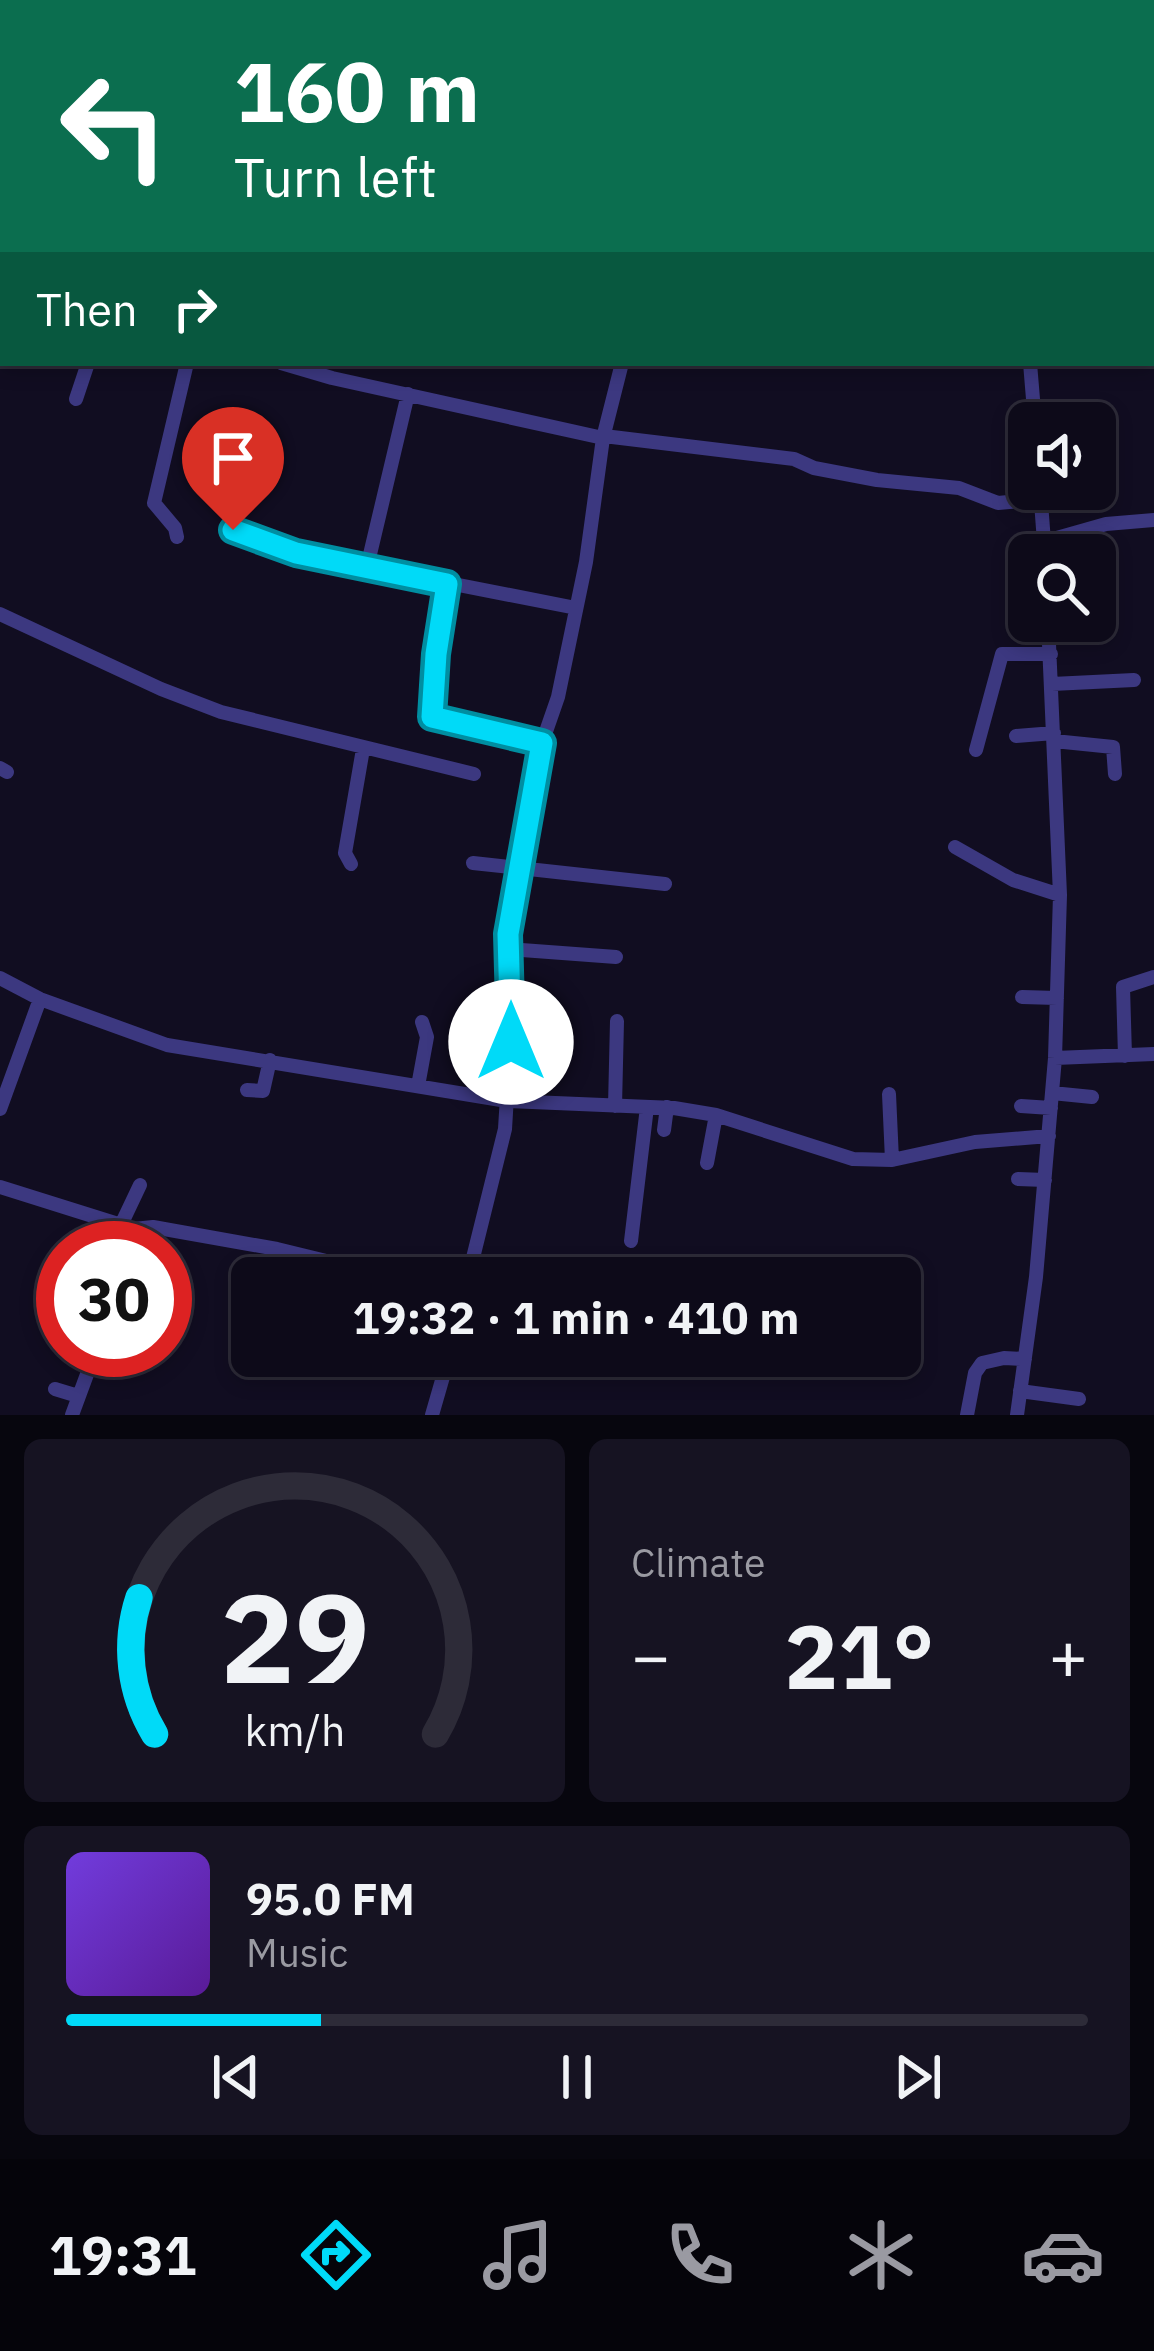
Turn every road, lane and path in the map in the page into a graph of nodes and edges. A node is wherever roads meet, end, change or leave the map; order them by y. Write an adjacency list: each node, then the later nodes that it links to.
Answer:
1 (87, 366): 7 (street)
2 (187, 366): 14 (street)
3 (293, 366): 6 (street)
4 (621, 366): 9 (street)
5 (1030, 366): 8 (street)
6 (408, 394): 9 (street); 15 (street)
7 (76, 399)
8 (1033, 402)
9 (597, 436): 10 (street); 17 (street)
10 (1008, 501)
11 (1154, 520): 13 (street)
12 (233, 530): 15 (street)
13 (1079, 534)
14 (177, 538)
15 (367, 567): 16 (street)
16 (447, 584): 17 (street); 25 (street)
17 (568, 607): 25 (street)
18 (0, 614): 26 (street)
19 (1050, 642): 20 (street)
20 (1051, 654): 22 (street); 27 (street)
21 (1134, 680): 22 (street)
22 (1060, 684): 24 (street)
23 (1016, 736): 24 (street)
24 (1060, 739): 28 (street); 35 (street)
25 (533, 742): 33 (street)
26 (363, 749): 29 (street); 32 (street)
27 (976, 751)
28 (1115, 774)
29 (474, 775)
30 (956, 847): 35 (street)
31 (472, 862): 33 (street)
32 (351, 864)
33 (508, 868): 34 (street); 36 (street)
34 (664, 884)
35 (1060, 895): 41 (street)
36 (508, 949): 37 (street); 54 (street)
37 (616, 957)
38 (1154, 977): 46 (street)
39 (0, 978): 42 (street)
40 (1022, 998): 41 (street)
41 (1057, 998): 47 (street)
42 (39, 1002): 48 (street); 57 (street)
43 (617, 1021): 55 (street)
44 (422, 1022): 49 (street)
45 (1154, 1054): 46 (street)
46 (1125, 1056): 47 (street)
47 (1067, 1058): 52 (street)
48 (268, 1068): 49 (street); 50 (street)
49 (418, 1086): 54 (street)
50 (247, 1090)
51 (889, 1094): 61 (street)
52 (1059, 1097): 53 (street); 56 (street); 60 (street)
53 (1092, 1097)
54 (507, 1101): 55 (street); 72 (street)
55 (616, 1106): 58 (street)
56 (1021, 1106)
57 (0, 1109)
58 (646, 1116): 59 (street); 70 (street)
59 (715, 1119): 61 (street); 62 (street)
60 (1049, 1136): 61 (street); 64 (street)
61 (892, 1160)
62 (706, 1163)
63 (1018, 1179): 64 (street)
64 (1045, 1180): 73 (street)
65 (140, 1185): 68 (street)
66 (0, 1187): 67 (street)
67 (109, 1221)
68 (130, 1221)
69 (192, 1234): 71 (street)
70 (631, 1241)
71 (311, 1257)
72 (473, 1257)
73 (1025, 1359): 77 (street); 82 (street)
74 (89, 1377): 78 (street)
75 (443, 1377): 81 (street)
76 (55, 1390): 78 (street)
77 (1024, 1391): 79 (street); 83 (street)
78 (78, 1396): 80 (street)
79 (1079, 1399)
80 (72, 1415)
81 (432, 1415)
82 (967, 1415)
83 (1017, 1415)

